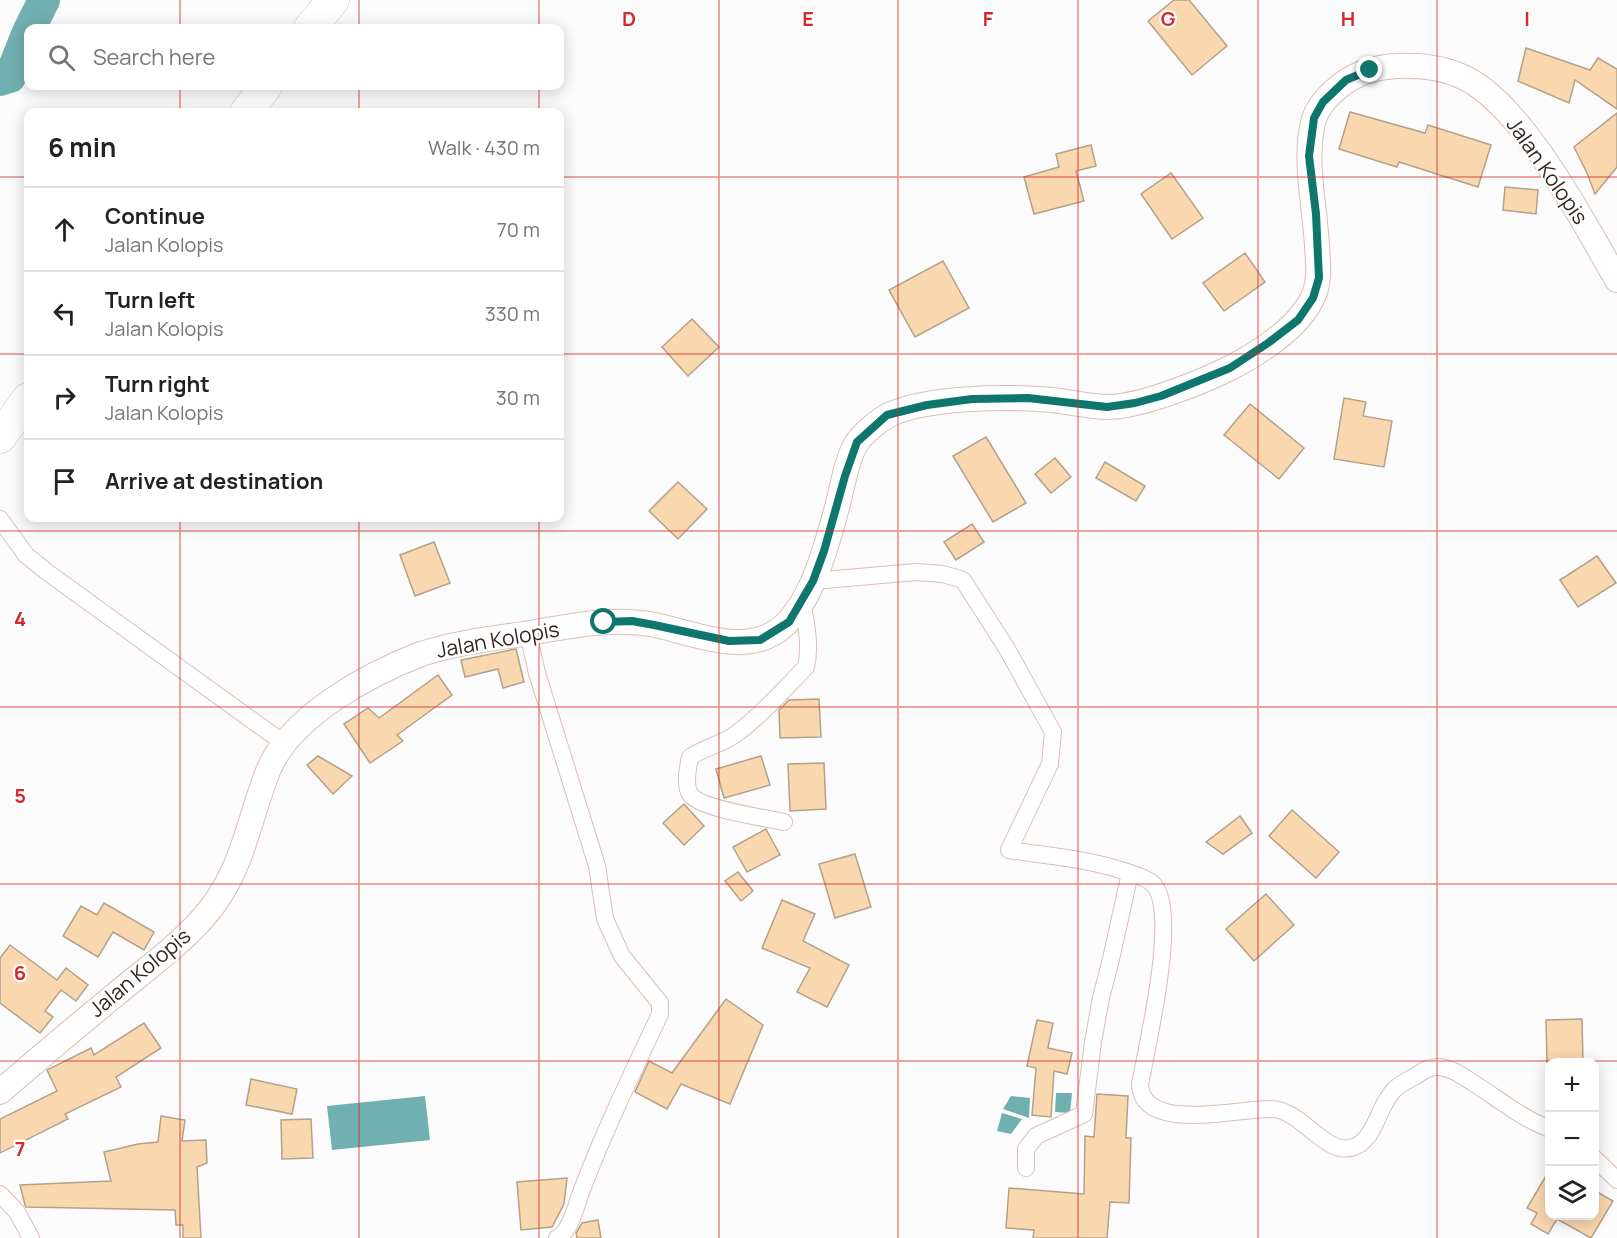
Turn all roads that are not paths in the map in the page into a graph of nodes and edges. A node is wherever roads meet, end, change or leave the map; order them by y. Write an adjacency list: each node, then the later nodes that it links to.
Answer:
1 (333, 0): 2 (highway)
2 (313, 24)
3 (263, 90): 4 (highway)
4 (249, 108)
5 (1617, 280): 9 (street, Jalan Kolopis)
6 (24, 404): 7 (highway)
7 (0, 437)
8 (0, 519): 11 (street)
9 (807, 591): 10 (street, Jalan Kolopis); 12 (street); 13 (street)
10 (528, 633): 11 (street, Jalan Kolopis); 21 (street)
11 (285, 744): 14 (street, Jalan Kolopis)
12 (784, 822)
13 (1130, 873): 15 (street); 17 (street)
14 (0, 1092)
15 (1545, 1127)
16 (1599, 1163): 18 (street)
17 (1026, 1168)
18 (1617, 1180)
19 (0, 1194): 20 (street)
20 (31, 1238)
21 (556, 1238)

